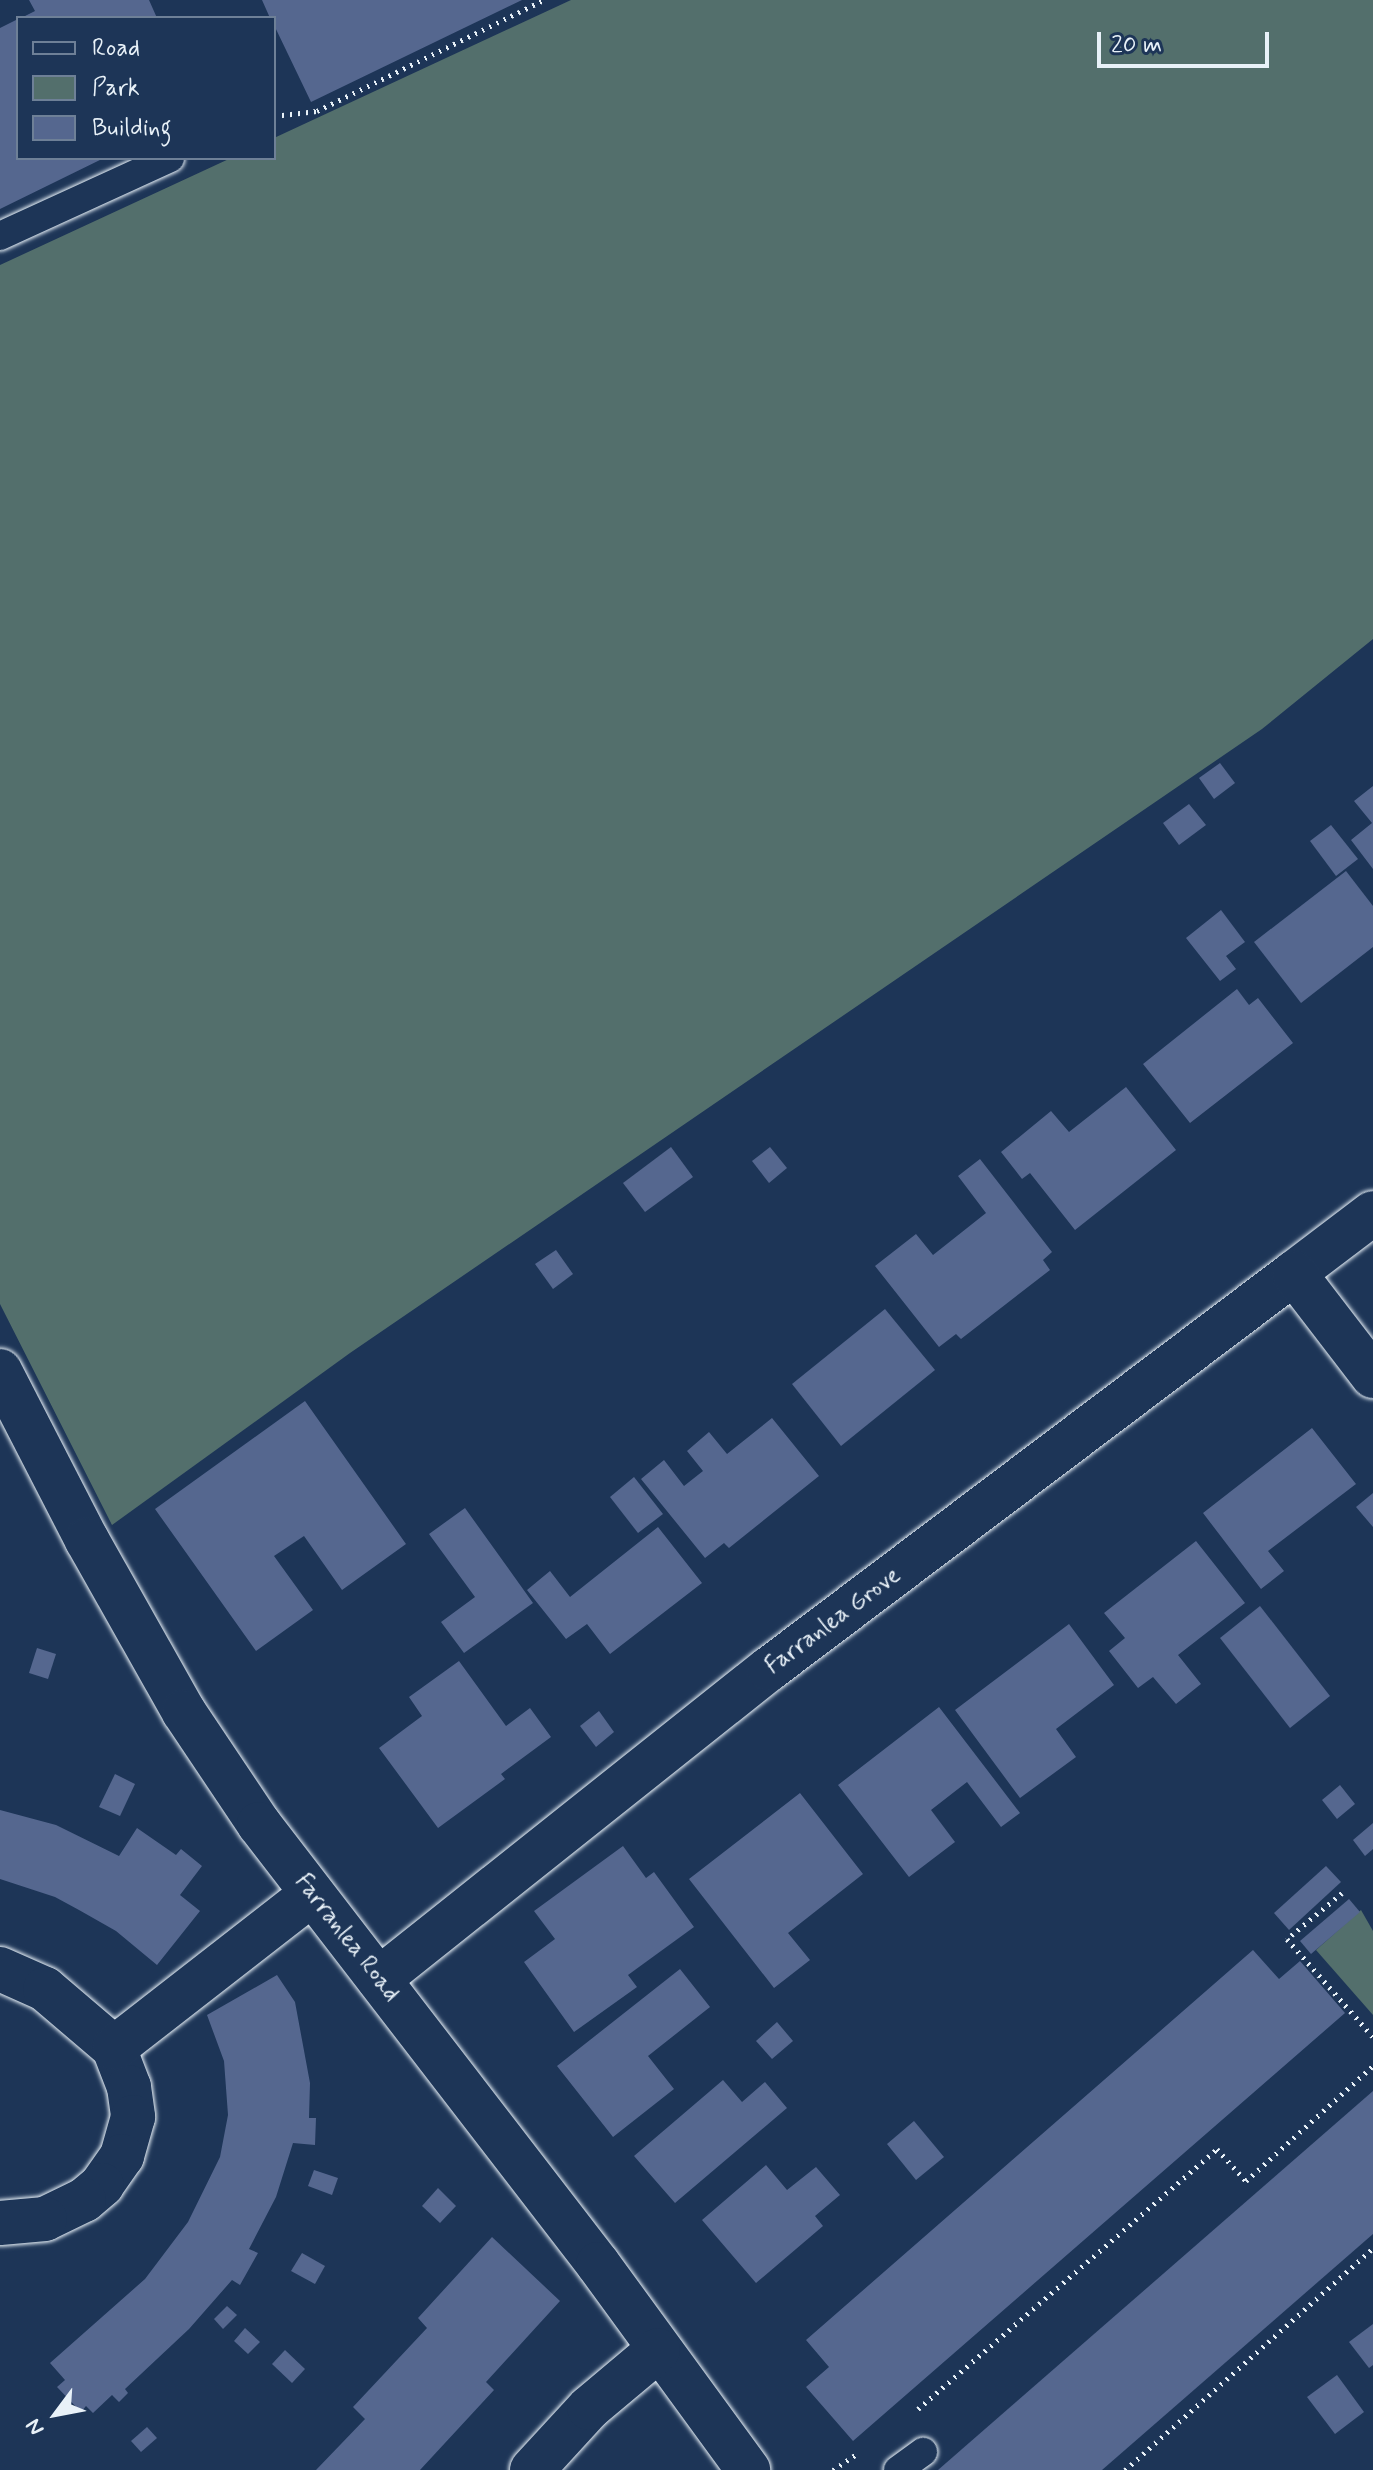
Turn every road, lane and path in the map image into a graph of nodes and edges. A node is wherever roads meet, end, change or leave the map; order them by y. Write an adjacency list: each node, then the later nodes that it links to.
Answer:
1 (544, 0): 2 (path)
2 (276, 116)
3 (166, 160): 4 (lane)
4 (0, 236)
5 (1373, 1213): 6 (street, Farranlea Grove)
6 (1294, 1273): 8 (street); 12 (street, Farranlea Grove)
7 (0, 1371): 10 (street, Farranlea Road)
8 (1373, 1376)
9 (1342, 1893): 13 (path)
10 (312, 1894): 12 (street, Farranlea Road); 14 (street)
11 (0, 1969): 14 (street)
12 (379, 1979): 18 (street, Farranlea Road)
13 (1373, 2037)
14 (114, 2048): 16 (street)
15 (1373, 2066): 19 (path)
16 (0, 2223)
17 (1373, 2248): 26 (path)
18 (658, 2350): 22 (street); 23 (street, Farranlea Road)
19 (910, 2416)
20 (859, 2452): 24 (path)
21 (923, 2452): 25 (lane)
22 (532, 2470)
23 (748, 2470)
24 (833, 2470)
25 (898, 2470)
26 (1125, 2470)

